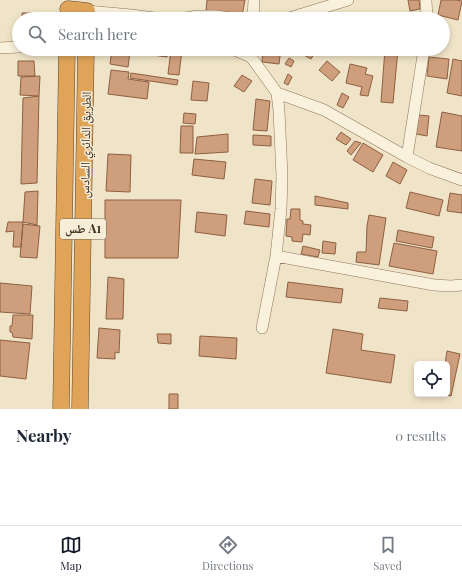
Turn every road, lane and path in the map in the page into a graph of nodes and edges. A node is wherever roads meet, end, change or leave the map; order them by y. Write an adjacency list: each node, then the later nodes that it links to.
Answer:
1 (254, 0): 8 (street)
2 (348, 0): 4 (street)
3 (426, 0): 10 (street)
4 (316, 5): 9 (street)
5 (68, 9): 6 (highway)
6 (87, 10): 7 (street)
7 (105, 12)
8 (254, 12)
9 (301, 12)
10 (427, 12)
11 (12, 47): 12 (street)
12 (0, 48)
13 (67, 56): 23 (highway, الطريق الدائري السادس / طس A1)
14 (86, 56): 24 (highway, الطريق الدائري السادس / طس A1)
15 (253, 56): 17 (street)
16 (423, 56): 18 (street)
17 (277, 93): 18 (street); 20 (street)
18 (407, 157): 19 (street)
19 (462, 180)
20 (276, 256): 21 (street); 22 (street)
21 (462, 285)
22 (262, 328)
23 (62, 409)
24 (80, 409)

